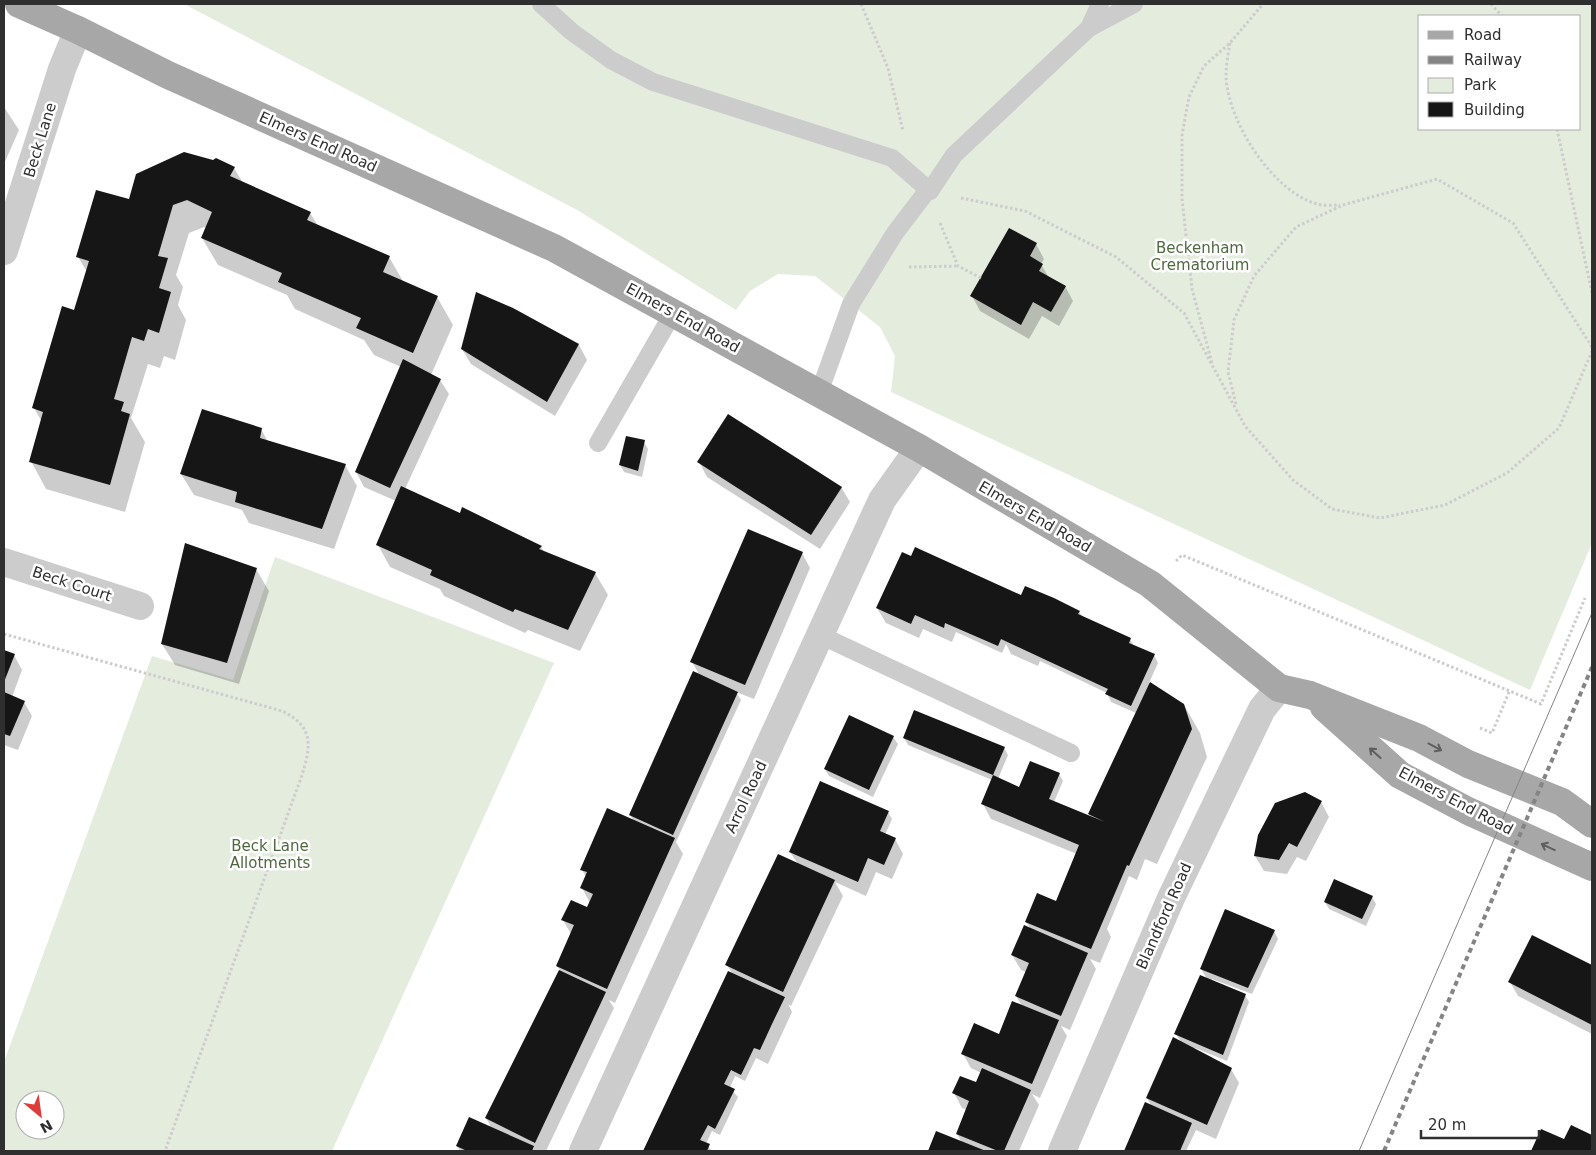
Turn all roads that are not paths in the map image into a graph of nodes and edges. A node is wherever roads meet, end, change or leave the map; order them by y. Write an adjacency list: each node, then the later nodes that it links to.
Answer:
1 (19, 4): 6 (main road, Elmers End Road)
2 (541, 4): 7 (lane)
3 (1100, 4): 5 (lane)
4 (1134, 4): 5 (lane)
5 (1089, 28): 7 (lane)
6 (78, 30): 8 (street, Beck Lane); 9 (main road, Elmers End Road)
7 (928, 191): 10 (lane)
8 (4, 251)
9 (673, 313): 10 (main road, Elmers End Road); 11 (lane)
10 (819, 393): 12 (main road, Elmers End Road)
11 (598, 443)
12 (919, 448): 15 (street, Arrol Road); 16 (main road, Elmers End Road)
13 (4, 562): 14 (street, Beck Court)
14 (140, 606)
15 (820, 635): 18 (lane); 21 (street, Arrol Road)
16 (1279, 688): 17 (main road, Elmers End Road); 22 (street, Blandford Road)
17 (1310, 694): 19 (main road, Elmers End Road, one-way to 19); 20 (main road, Elmers End Road, one-way to 17)
18 (1071, 753)
19 (1592, 824)
20 (1592, 867)
21 (583, 1151)
22 (1062, 1151)

